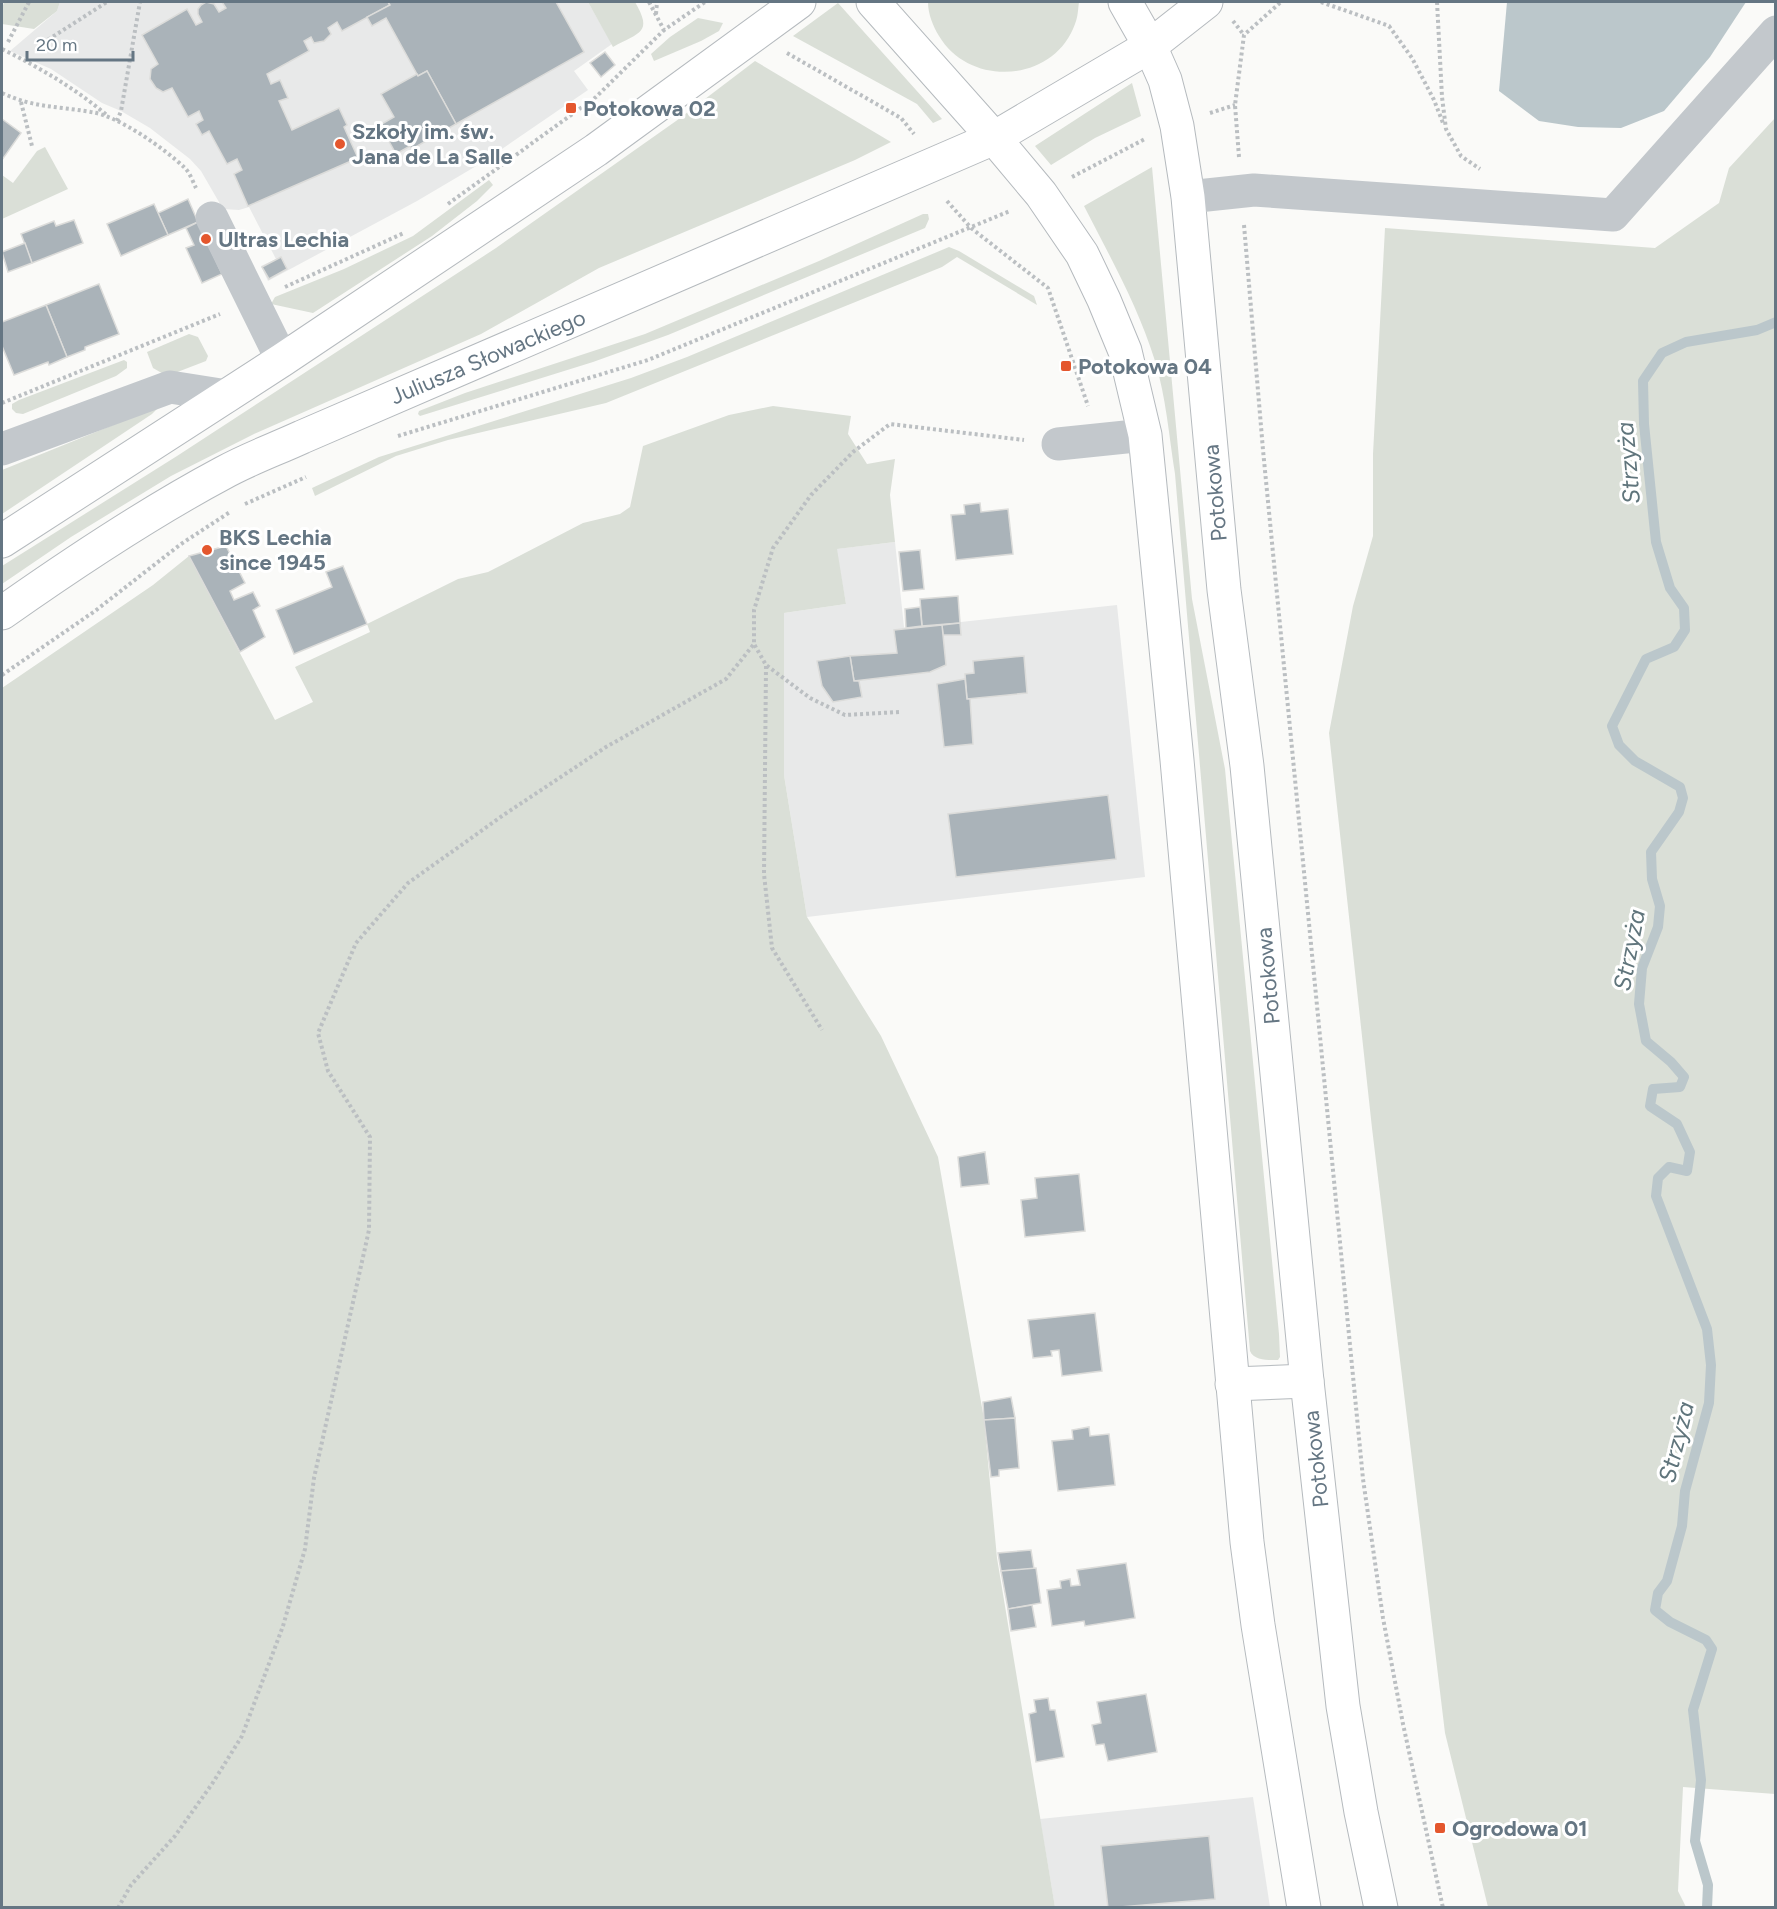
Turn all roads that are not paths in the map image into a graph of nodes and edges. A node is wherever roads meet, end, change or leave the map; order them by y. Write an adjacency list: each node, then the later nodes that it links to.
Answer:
1 (799, 2): 10 (main road)
2 (873, 2): 7 (main road)
3 (1125, 2): 6 (main road, Potokowa)
4 (1206, 2): 6 (main road)
5 (1776, 32): 8 (lane)
6 (1150, 46): 7 (main road, Juliusza Słowackiego); 8 (main road, Potokowa)
7 (994, 138): 12 (main road); 16 (main road, Juliusza Słowackiego)
8 (1188, 197): 17 (main road, Potokowa)
9 (212, 218): 10 (lane)
10 (282, 360): 11 (main road)
11 (226, 396): 14 (lane); 15 (main road)
12 (1145, 435): 13 (lane); 18 (main road)
13 (1058, 444)
14 (2, 449)
15 (2, 541)
16 (2, 613)
17 (1307, 1381): 18 (main road); 20 (main road, Potokowa)
18 (1232, 1384): 19 (main road)
19 (1304, 1908)
20 (1381, 1908)

